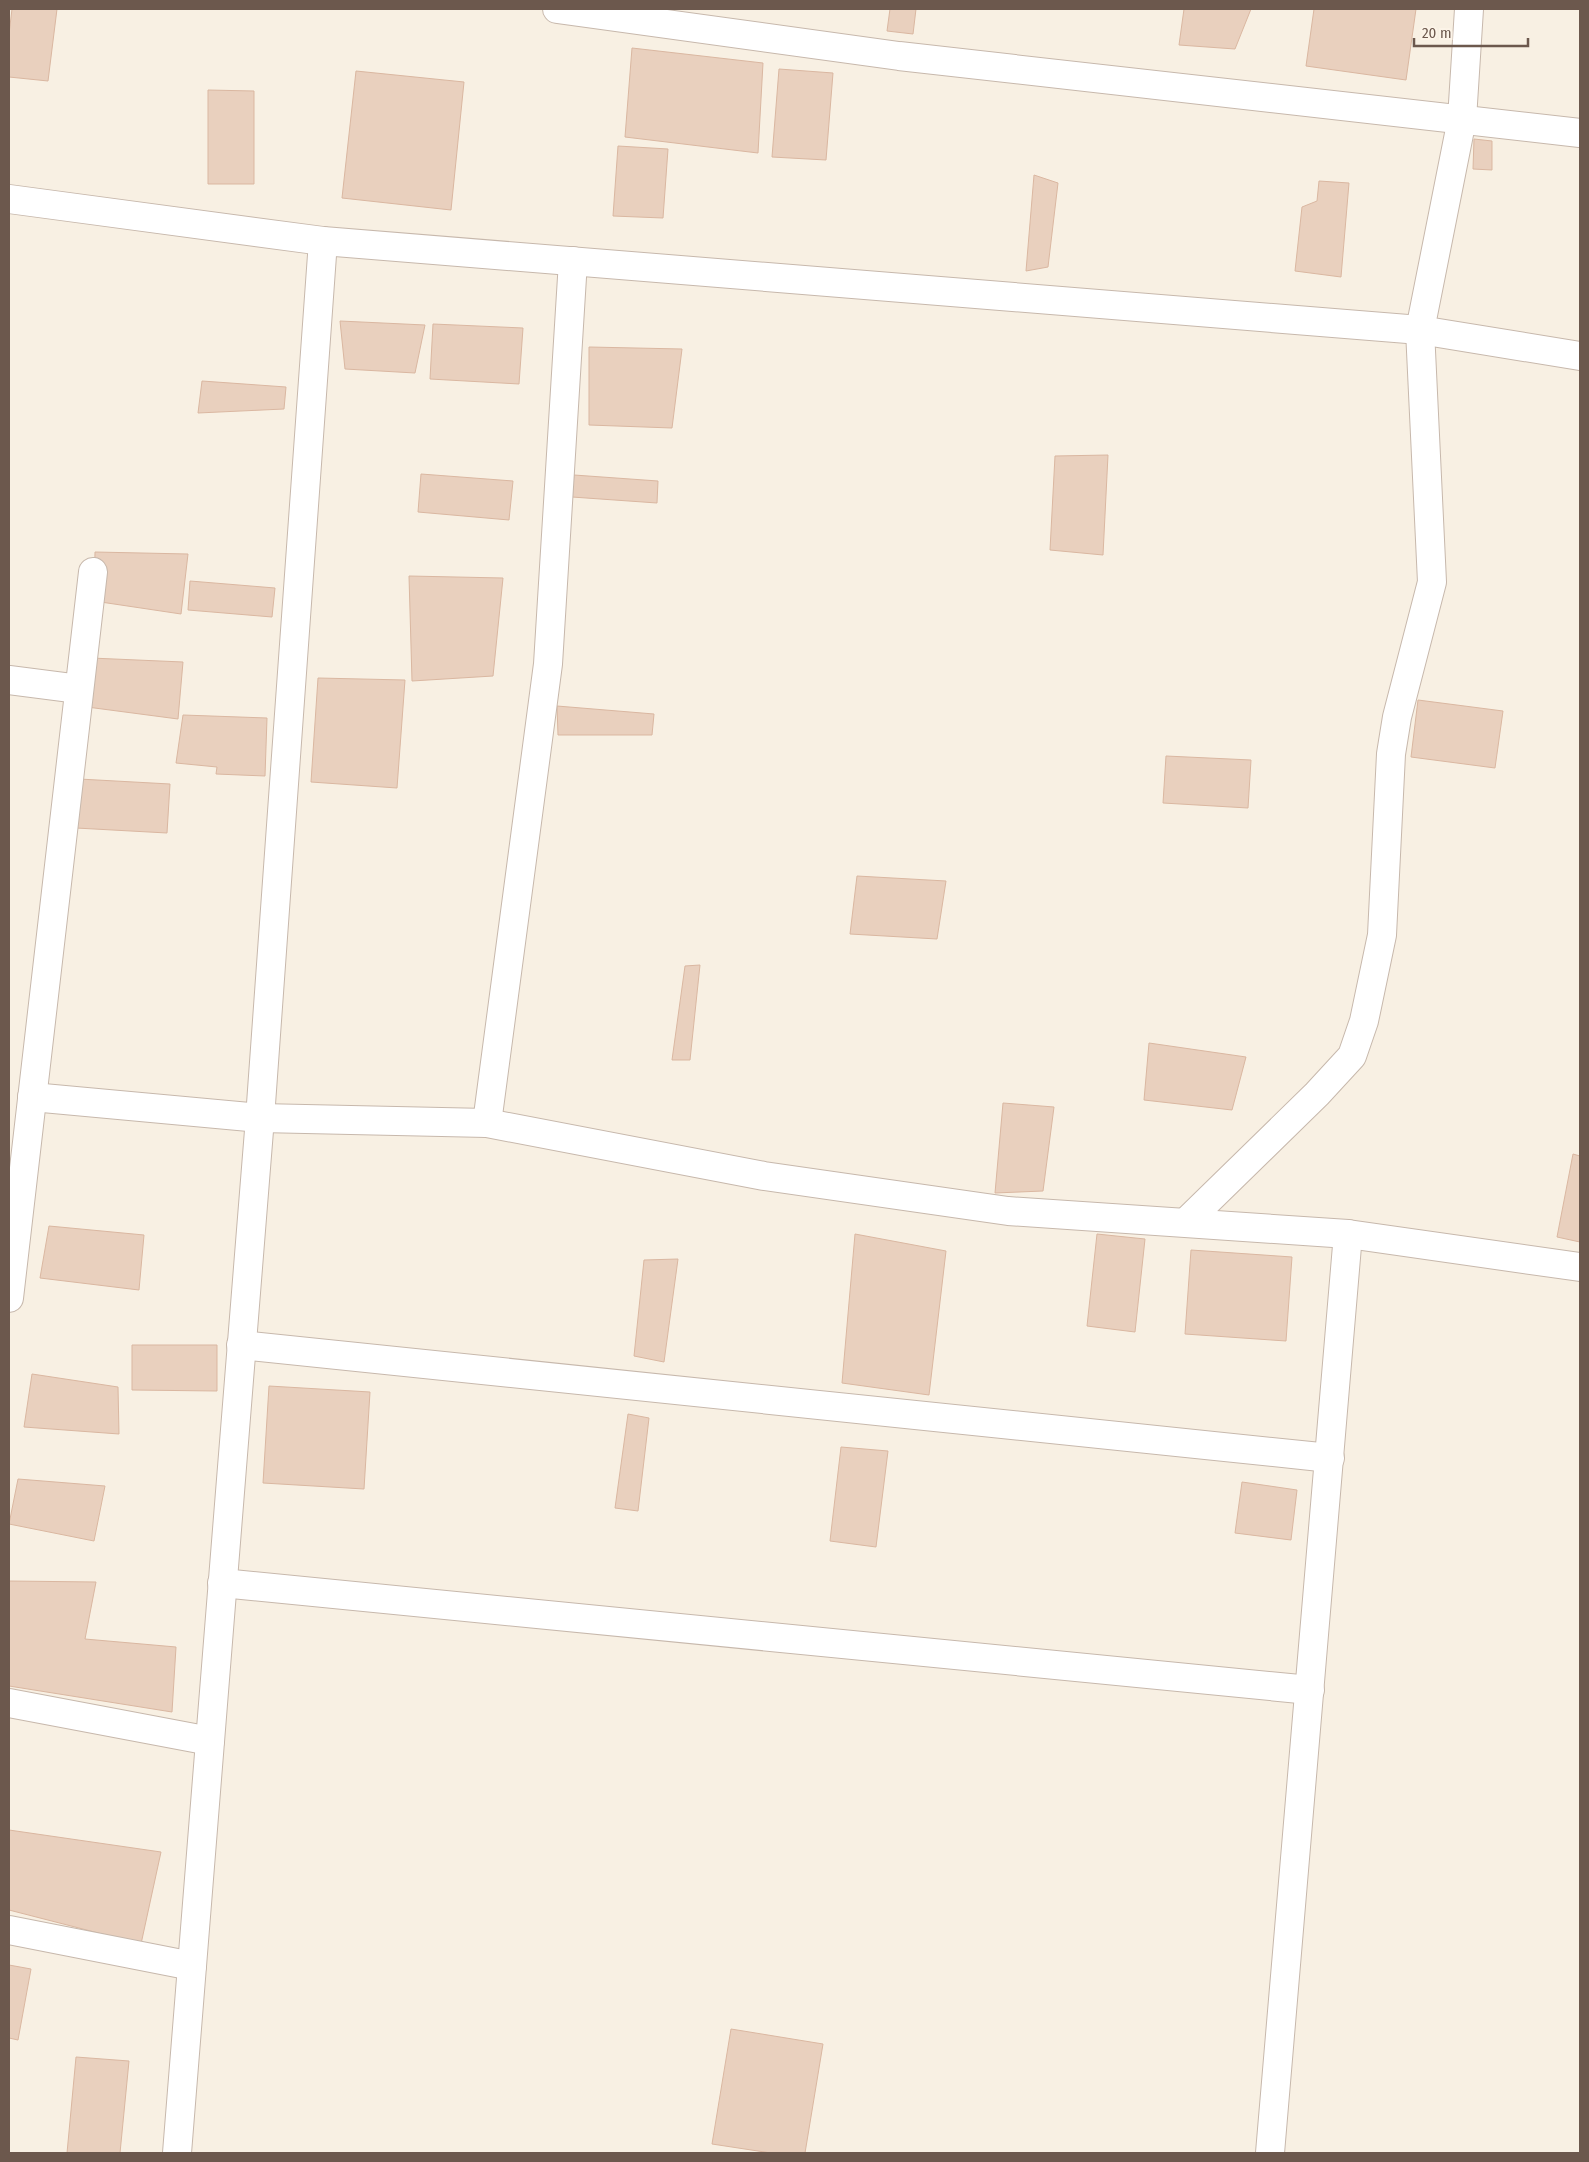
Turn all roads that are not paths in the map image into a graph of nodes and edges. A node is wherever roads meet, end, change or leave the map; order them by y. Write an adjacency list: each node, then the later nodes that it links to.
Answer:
1 (558, 9): 3 (street)
2 (1469, 9): 3 (street)
3 (1462, 119): 4 (street); 8 (street)
4 (1580, 133)
5 (9, 199): 6 (street)
6 (323, 241): 7 (street); 14 (street)
7 (573, 261): 8 (street); 15 (street)
8 (1420, 330): 9 (street); 16 (street)
9 (1580, 356)
10 (93, 572): 12 (street)
11 (9, 680): 12 (street)
12 (80, 688): 13 (street)
13 (32, 1097): 14 (street); 19 (street)
14 (260, 1118): 15 (street); 20 (street)
15 (487, 1123): 16 (street)
16 (1187, 1221): 17 (street)
17 (1348, 1234): 18 (street); 21 (street)
18 (1580, 1267)
19 (9, 1298)
20 (242, 1345): 21 (street); 22 (street)
21 (1330, 1458): 23 (street)
22 (222, 1583): 23 (street); 25 (street)
23 (1310, 1690): 29 (street)
24 (9, 1703): 25 (street)
25 (210, 1741): 27 (street)
26 (9, 1930): 27 (street)
27 (192, 1966): 28 (street)
28 (176, 2153)
29 (1270, 2153)

